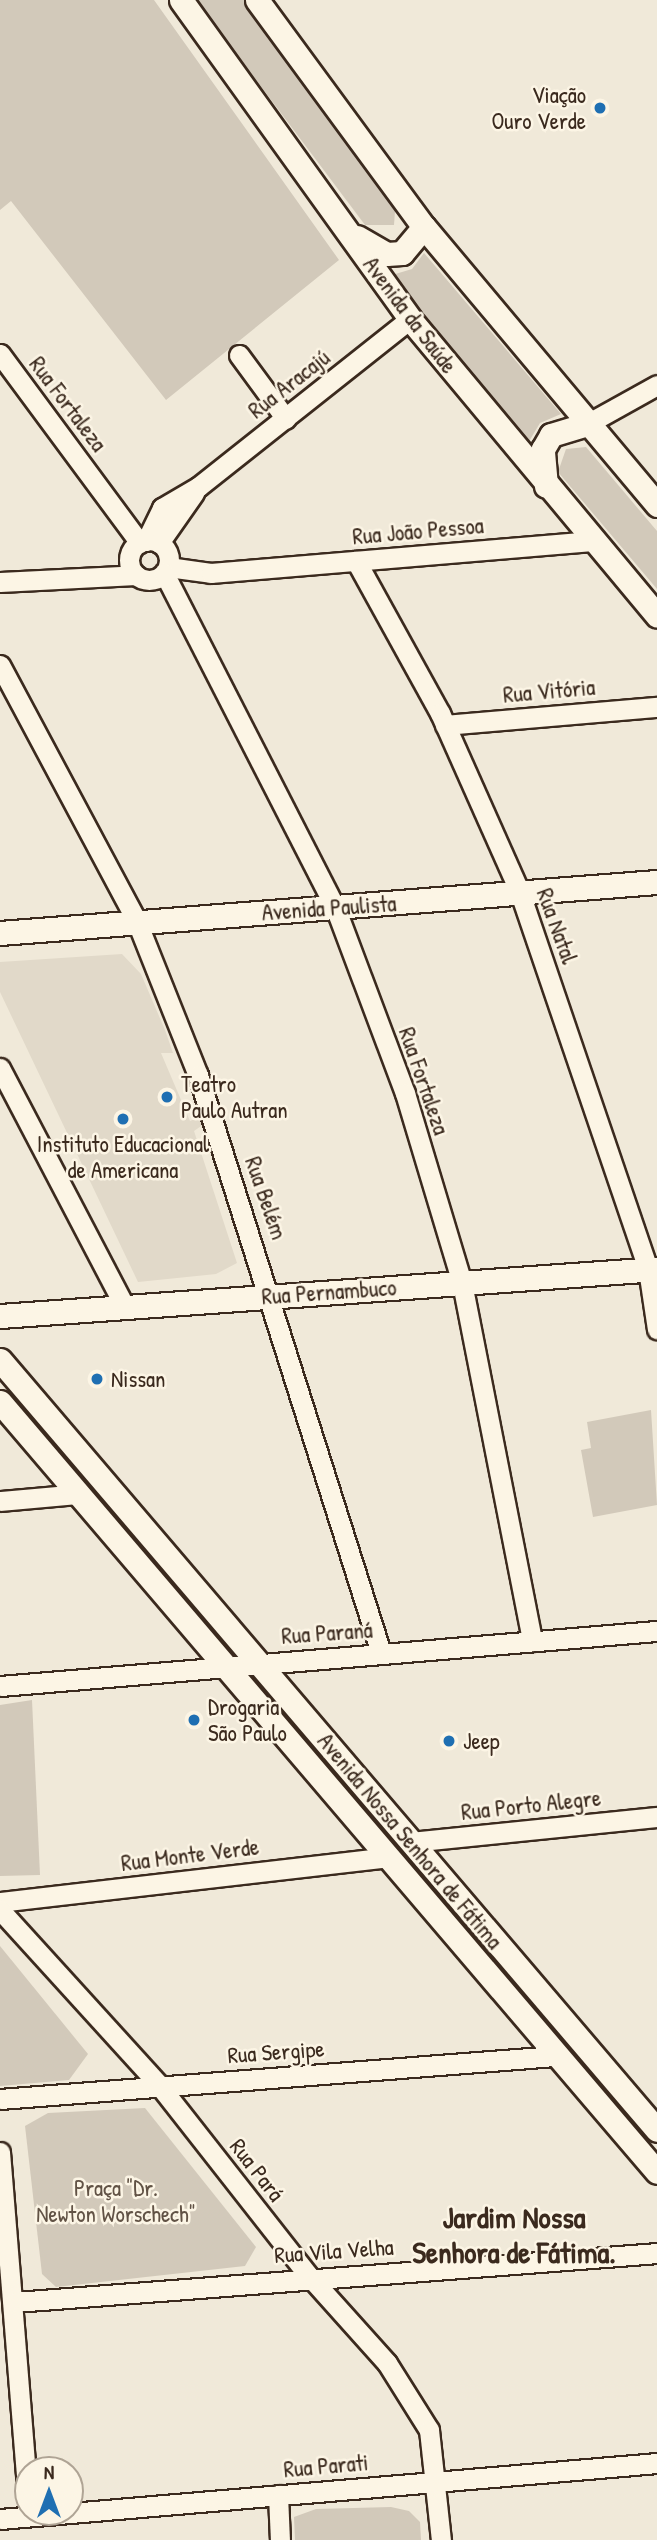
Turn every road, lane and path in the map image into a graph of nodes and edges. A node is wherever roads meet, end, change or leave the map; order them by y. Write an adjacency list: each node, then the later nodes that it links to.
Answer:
1 (181, 0): 4 (main road, Avenida da Saúde)
2 (257, 0): 3 (main road)
3 (424, 227): 4 (main road); 10 (main road)
4 (346, 229): 5 (main road, Avenida da Saúde)
5 (410, 319): 9 (street, Rua Aracajú); 11 (main road, Avenida da Saúde)
6 (0, 354): 14 (street, Rua Fortaleza)
7 (240, 355): 9 (street)
8 (657, 385): 10 (street)
9 (286, 419): 14 (street, Rua Aracajú)
10 (587, 424): 11 (main road); 12 (main road)
11 (547, 487): 13 (main road, Avenida da Saúde)
12 (657, 505)
13 (595, 541): 15 (street, Rua João Pessoa); 17 (main road, Avenida da Saúde)
14 (149, 558): 15 (street, Rua João Pessoa); 16 (street, Rua João Pessoa); 23 (street, Rua Fortaleza)
15 (356, 561): 20 (street, Rua Natal)
16 (0, 582)
17 (657, 615)
18 (0, 665): 24 (street, Rua Belém)
19 (657, 707): 20 (street, Rua Vitória)
20 (446, 725): 22 (street, Rua Natal)
21 (657, 883): 22 (main road, Avenida Paulista)
22 (520, 893): 23 (main road, Avenida Paulista); 27 (street, Rua Natal)
23 (335, 907): 24 (main road, Avenida Paulista); 28 (street, Rua Fortaleza)
24 (137, 922): 25 (main road, Avenida Paulista); 29 (street, Rua Belém)
25 (0, 933)
26 (0, 1068): 30 (street)
27 (652, 1269): 28 (main road, Rua Pernambuco); 32 (street, Rua Natal)
28 (462, 1283): 29 (main road, Rua Pernambuco); 38 (street, Rua Fortaleza)
29 (273, 1296): 30 (main road, Rua Pernambuco); 39 (street, Rua Belém)
30 (125, 1307): 31 (main road, Rua Pernambuco)
31 (0, 1316)
32 (657, 1329)
33 (0, 1360): 40 (main road, Avenida Nossa Senhora de Fátima)
34 (0, 1402): 35 (main road, Avenida Nossa Senhora de Fátima)
35 (79, 1494): 36 (street); 41 (main road, Avenida Nossa Senhora de Fátima)
36 (0, 1501)
37 (657, 1631): 38 (street, Rua Paraná)
38 (532, 1641): 39 (street, Rua Paraná)
39 (381, 1653): 40 (street, Rua Paraná)
40 (260, 1663): 41 (street, Rua Paraná); 44 (main road, Avenida Nossa Senhora de Fátima)
41 (224, 1665): 42 (street, Rua Paraná); 45 (main road, Avenida Nossa Senhora de Fátima)
42 (0, 1686)
43 (657, 1817): 44 (street, Rua Porto Alegre)
44 (410, 1842): 51 (main road, Avenida Nossa Senhora de Fátima)
45 (386, 1857): 46 (street, Rua Monte Verde); 48 (main road, Avenida Nossa Senhora de Fátima)
46 (0, 1902)
47 (0, 1910): 49 (street, Rua Pará)
48 (555, 2056): 49 (street, Rua Sergipe); 53 (main road, Avenida Nossa Senhora de Fátima)
49 (159, 2085): 50 (street, Rua Sergipe); 55 (street, Rua Pará)
50 (0, 2099)
51 (657, 2130)
52 (0, 2152): 56 (street)
53 (657, 2172)
54 (657, 2253): 55 (street, Rua Vila Velha)
55 (309, 2276): 56 (street, Rua Vila Velha); 59 (street, Rua Pará)
56 (15, 2302): 57 (street)
57 (25, 2456)
58 (657, 2463): 59 (street, Rua Parati)
59 (436, 2482): 60 (street, Rua Parati); 63 (street, Rua Pará)
60 (278, 2495): 61 (street, Rua Parati); 62 (street)
61 (84, 2506)
62 (280, 2540)
63 (441, 2540)

